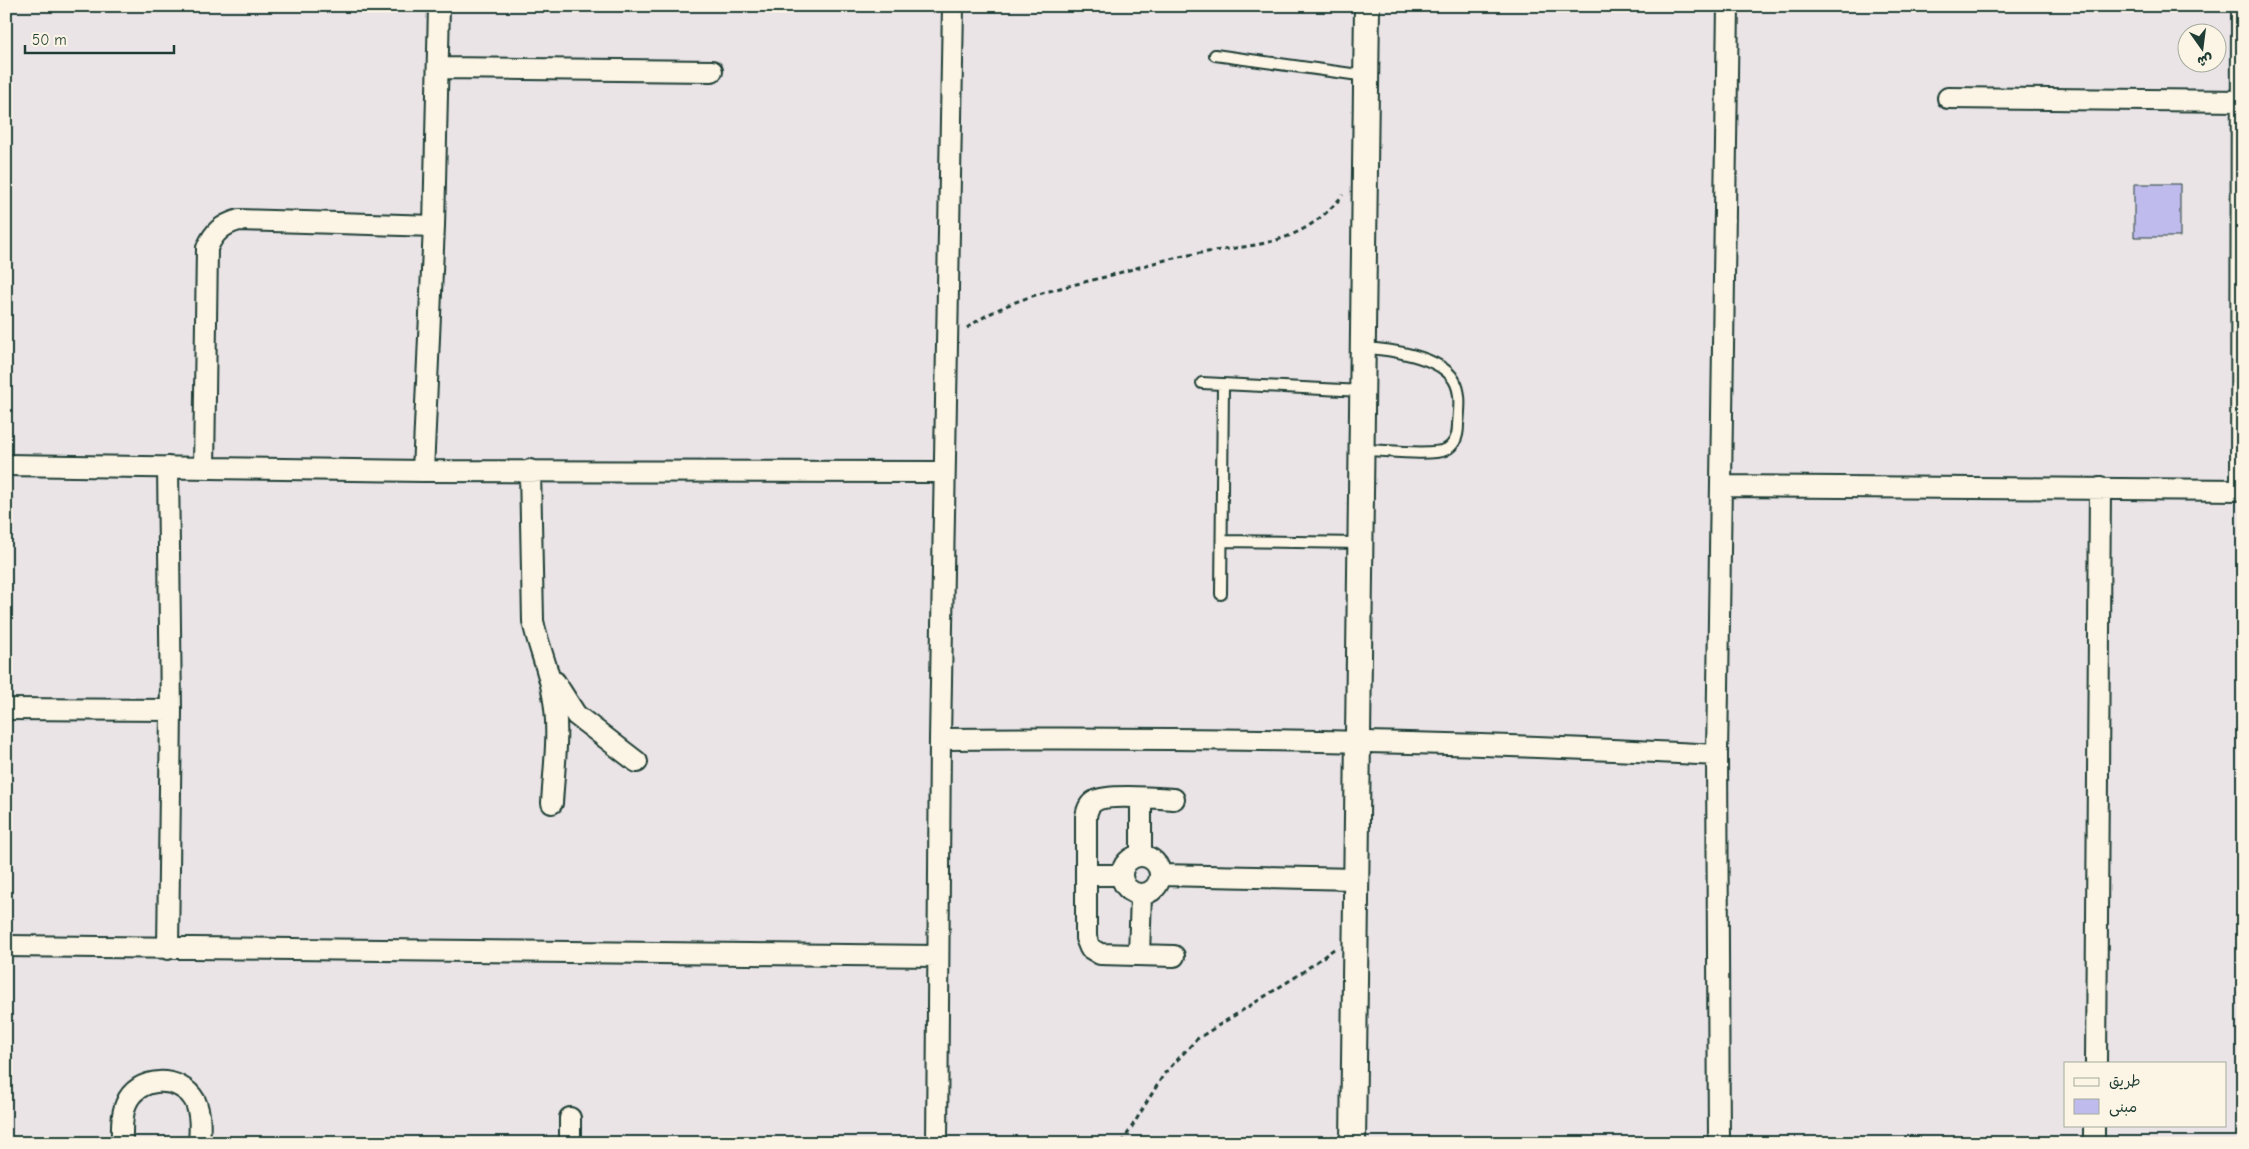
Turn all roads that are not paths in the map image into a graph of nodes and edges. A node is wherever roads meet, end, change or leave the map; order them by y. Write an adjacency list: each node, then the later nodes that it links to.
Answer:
1 (439, 6): 7 (street)
2 (953, 6): 25 (street)
3 (1367, 6): 9 (street)
4 (1728, 6): 26 (street)
5 (2242, 6): 11 (street)
6 (1215, 55): 9 (lane)
7 (438, 68): 8 (street); 12 (street)
8 (712, 72)
9 (1366, 76): 14 (street)
10 (1948, 98): 11 (street)
11 (2242, 100): 13 (street)
12 (434, 226): 22 (street); 24 (street)
13 (2242, 274): 18 (street)
14 (1363, 348): 17 (street); 19 (lane)
15 (1202, 384): 16 (lane)
16 (1223, 384): 17 (lane); 29 (lane)
17 (1362, 391): 19 (street)
18 (2242, 398): 28 (street)
19 (1362, 450): 30 (street)
20 (6, 465): 21 (street)
21 (168, 467): 22 (street); 34 (street)
22 (204, 468): 24 (street)
23 (530, 470): 24 (street); 25 (street); 32 (street)
24 (423, 471)
25 (944, 472): 35 (street)
26 (1721, 486): 27 (street); 37 (street)
27 (2100, 488): 28 (street); 53 (street)
28 (2242, 490)
29 (1222, 541): 30 (lane); 31 (lane)
30 (1360, 543): 36 (street)
31 (1221, 594)
32 (543, 661): 38 (street); 41 (street)
33 (6, 709): 34 (street)
34 (171, 710): 49 (street)
35 (940, 739): 36 (street); 51 (street)
36 (1358, 741): 37 (street); 46 (street)
37 (1718, 755): 61 (street)
38 (637, 762)
39 (1141, 798): 40 (street); 42 (street); 43 (street)
40 (1174, 798)
41 (552, 803)
42 (1141, 856): 44 (street); 45 (street)
43 (1086, 875): 44 (street); 50 (street)
44 (1121, 875): 47 (street)
45 (1160, 875): 46 (street); 47 (street)
46 (1356, 879): 60 (street)
47 (1141, 895): 50 (street)
48 (6, 946): 49 (street)
49 (168, 949): 51 (street)
50 (1139, 955): 52 (street)
51 (938, 956): 59 (street)
52 (1174, 956)
53 (2096, 1062)
54 (570, 1118): 58 (street)
55 (2094, 1126): 62 (street)
56 (122, 1143): 57 (street)
57 (199, 1143)
58 (570, 1143)
59 (937, 1143)
60 (1354, 1143)
61 (1719, 1143)
62 (2094, 1143)

